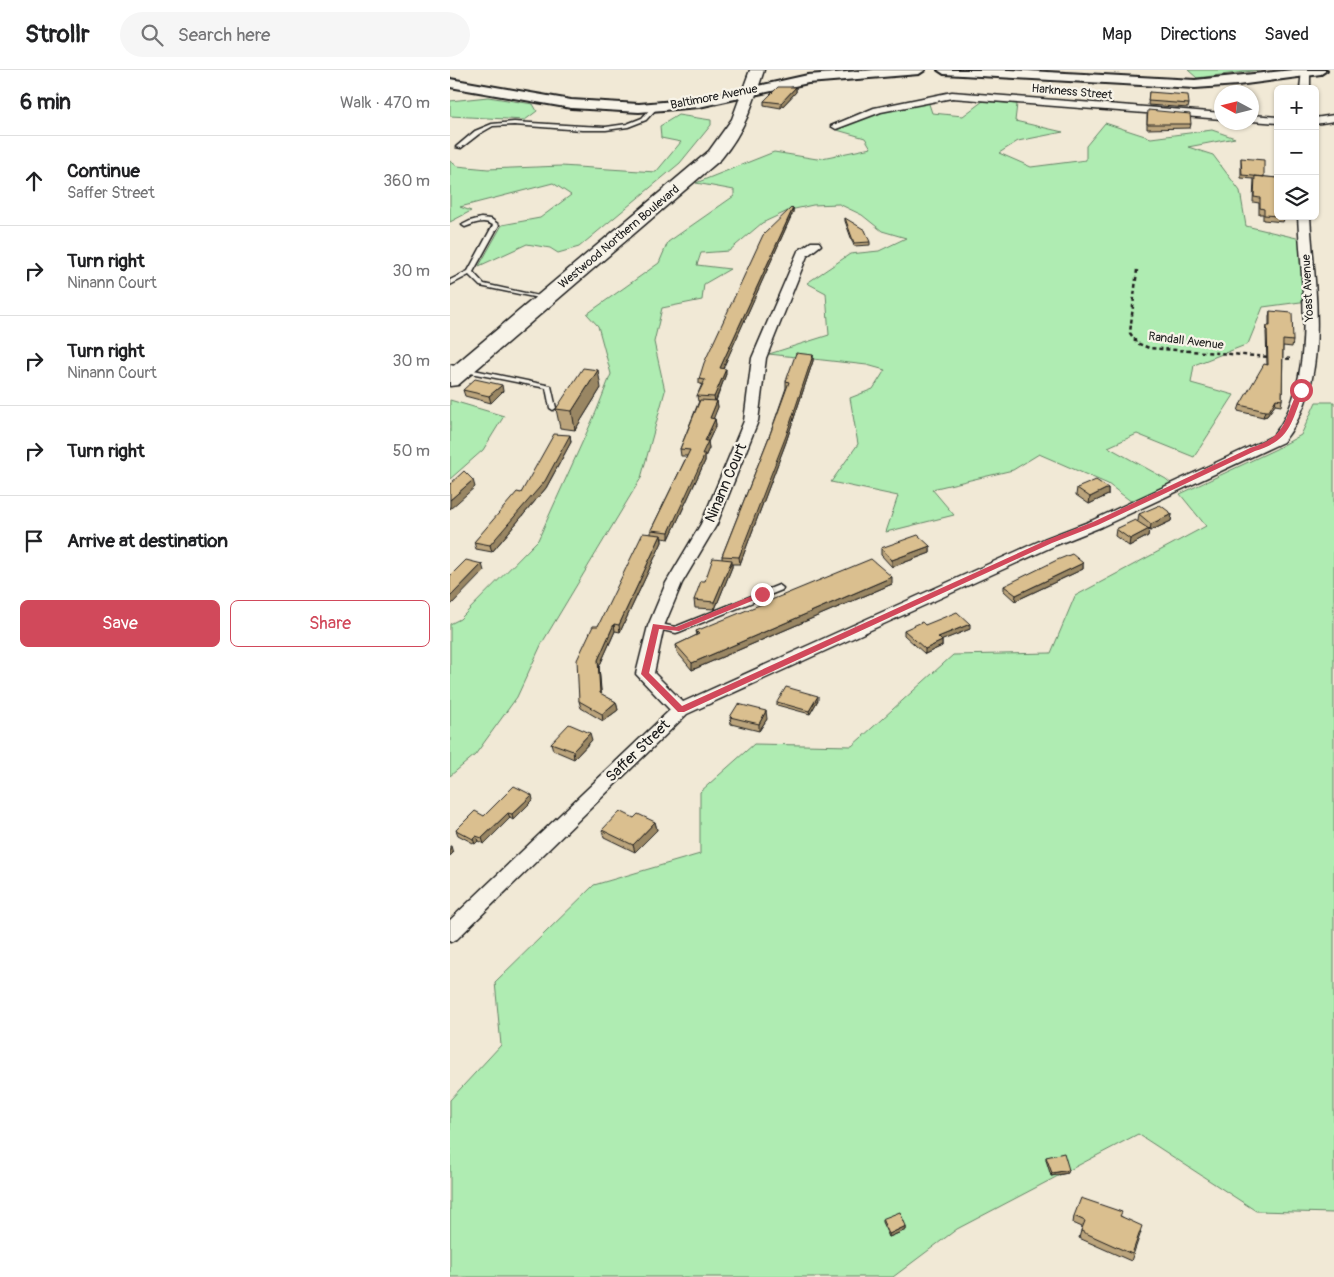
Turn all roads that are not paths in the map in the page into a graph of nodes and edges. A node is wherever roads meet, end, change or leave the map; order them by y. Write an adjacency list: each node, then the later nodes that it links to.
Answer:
1 (745, 70): 10 (main road, Westwood Northern Boulevard)
2 (757, 70): 10 (main road, Westwood Northern Boulevard)
3 (919, 70): 10 (street, Baltimore Avenue)
4 (944, 70): 6 (street)
5 (1321, 70): 7 (street)
6 (1286, 72): 7 (street)
7 (1304, 72): 9 (street)
8 (450, 83): 11 (street, Baltimore Avenue)
9 (1304, 85)
10 (737, 99): 11 (street, Baltimore Avenue); 24 (main road, Westwood Northern Boulevard); 24 (main road, Westwood Northern Boulevard)
11 (654, 108): 18 (lane)
12 (1214, 115): 17 (street, Harkness Street)
13 (1334, 118): 16 (street)
14 (1259, 119): 15 (street)
15 (1274, 120)
16 (1319, 120)
17 (836, 126)
18 (459, 147)
19 (1304, 220): 25 (street, Yoast Avenue)
20 (464, 225): 22 (lane)
21 (815, 245): 29 (street, Ninann Court)
22 (470, 272): 23 (lane); 24 (lane)
23 (450, 283)
24 (540, 298): 26 (main road, Westwood Northern Boulevard)
25 (1309, 360): 30 (street, Saffer Street)
26 (453, 371): 27 (lane)
27 (553, 408)
28 (779, 588): 29 (lane)
29 (656, 626): 30 (street, Ninann Court)
30 (681, 710): 31 (street, Saffer Street)
31 (450, 933)

